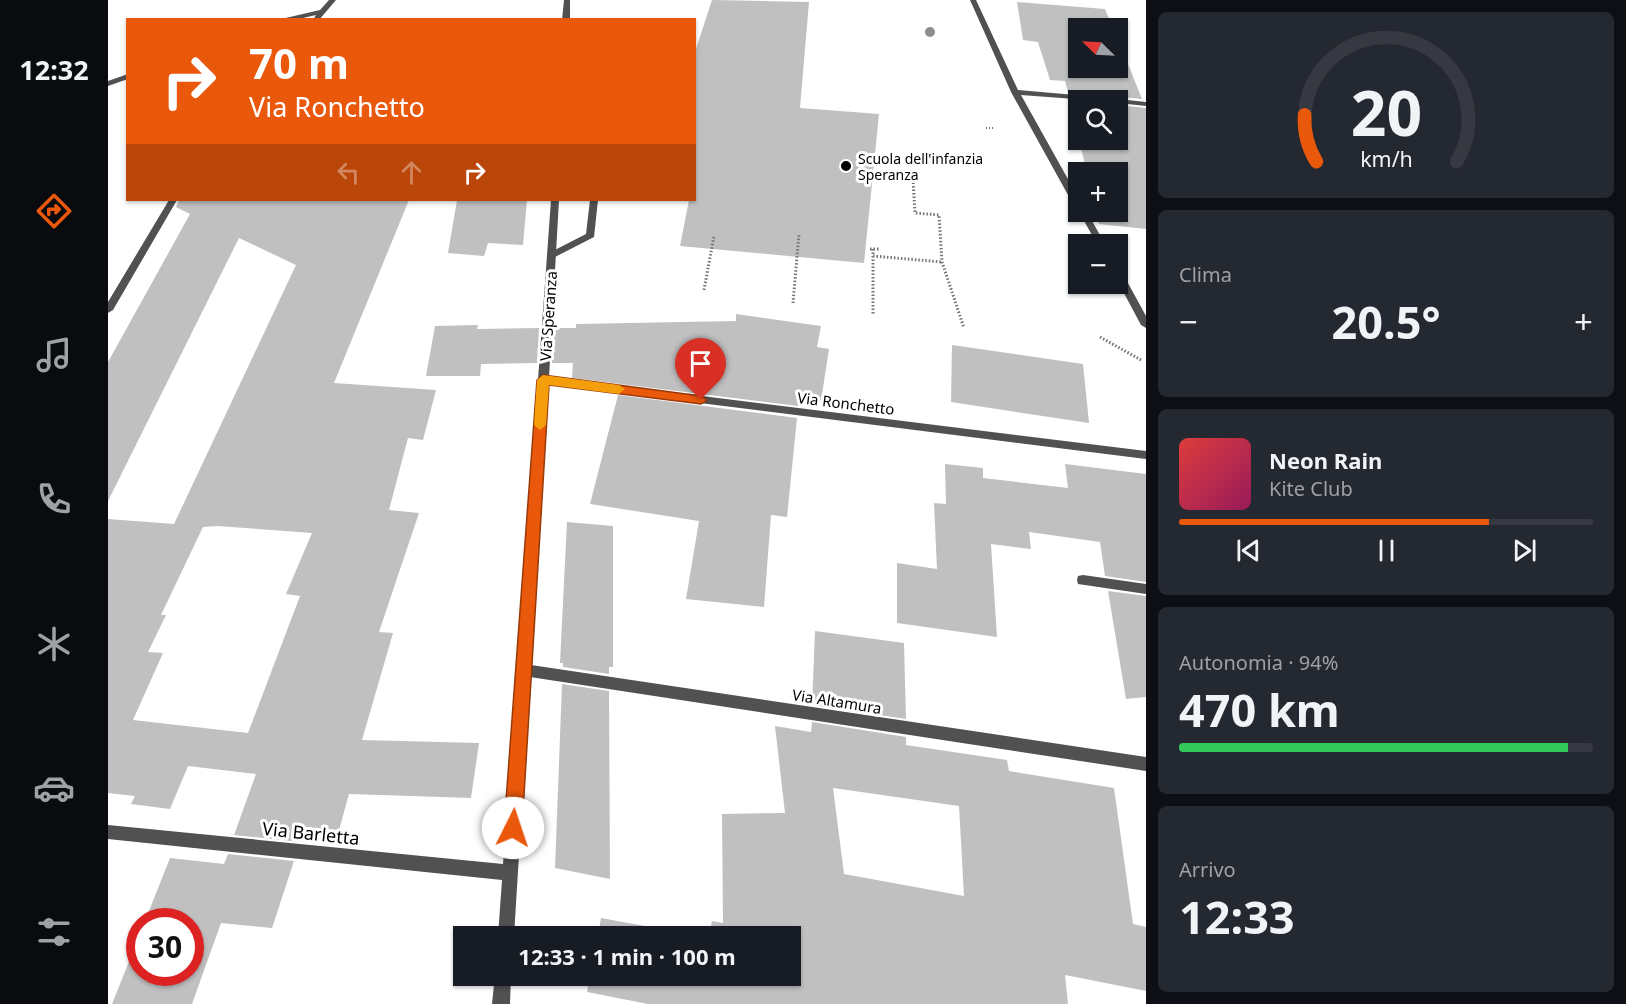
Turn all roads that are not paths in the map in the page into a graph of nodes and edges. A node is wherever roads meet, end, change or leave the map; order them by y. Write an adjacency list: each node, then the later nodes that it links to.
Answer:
1 (333, 0): 4 (street)
2 (567, 0): 7 (street)
3 (973, 0): 10 (street)
4 (321, 12): 5 (street); 6 (street)
5 (290, 18)
6 (316, 18)
7 (566, 18)
8 (126, 77): 9 (street)
9 (108, 84)
10 (1015, 92): 11 (street); 14 (street)
11 (1068, 96)
12 (1128, 102): 13 (street)
13 (1146, 104)
14 (1068, 186)
15 (172, 201): 20 (street)
16 (555, 201): 18 (street, Via Speranza)
17 (594, 201): 18 (street)
18 (552, 255): 22 (street, Via Speranza)
19 (1128, 292): 21 (street)
20 (108, 310)
21 (1146, 324)
22 (543, 380): 23 (street, Via Ronchetto); 26 (street, Via Speranza)
23 (1146, 454)
24 (1083, 580): 25 (street)
25 (1146, 589)
26 (524, 670): 27 (street, Via Altamura); 29 (street, Via Speranza)
27 (1146, 764)
28 (108, 832): 29 (street, Via Barletta)
29 (510, 873): 30 (street, Via Speranza)
30 (507, 926)
31 (502, 986): 32 (street)
32 (501, 1004)

